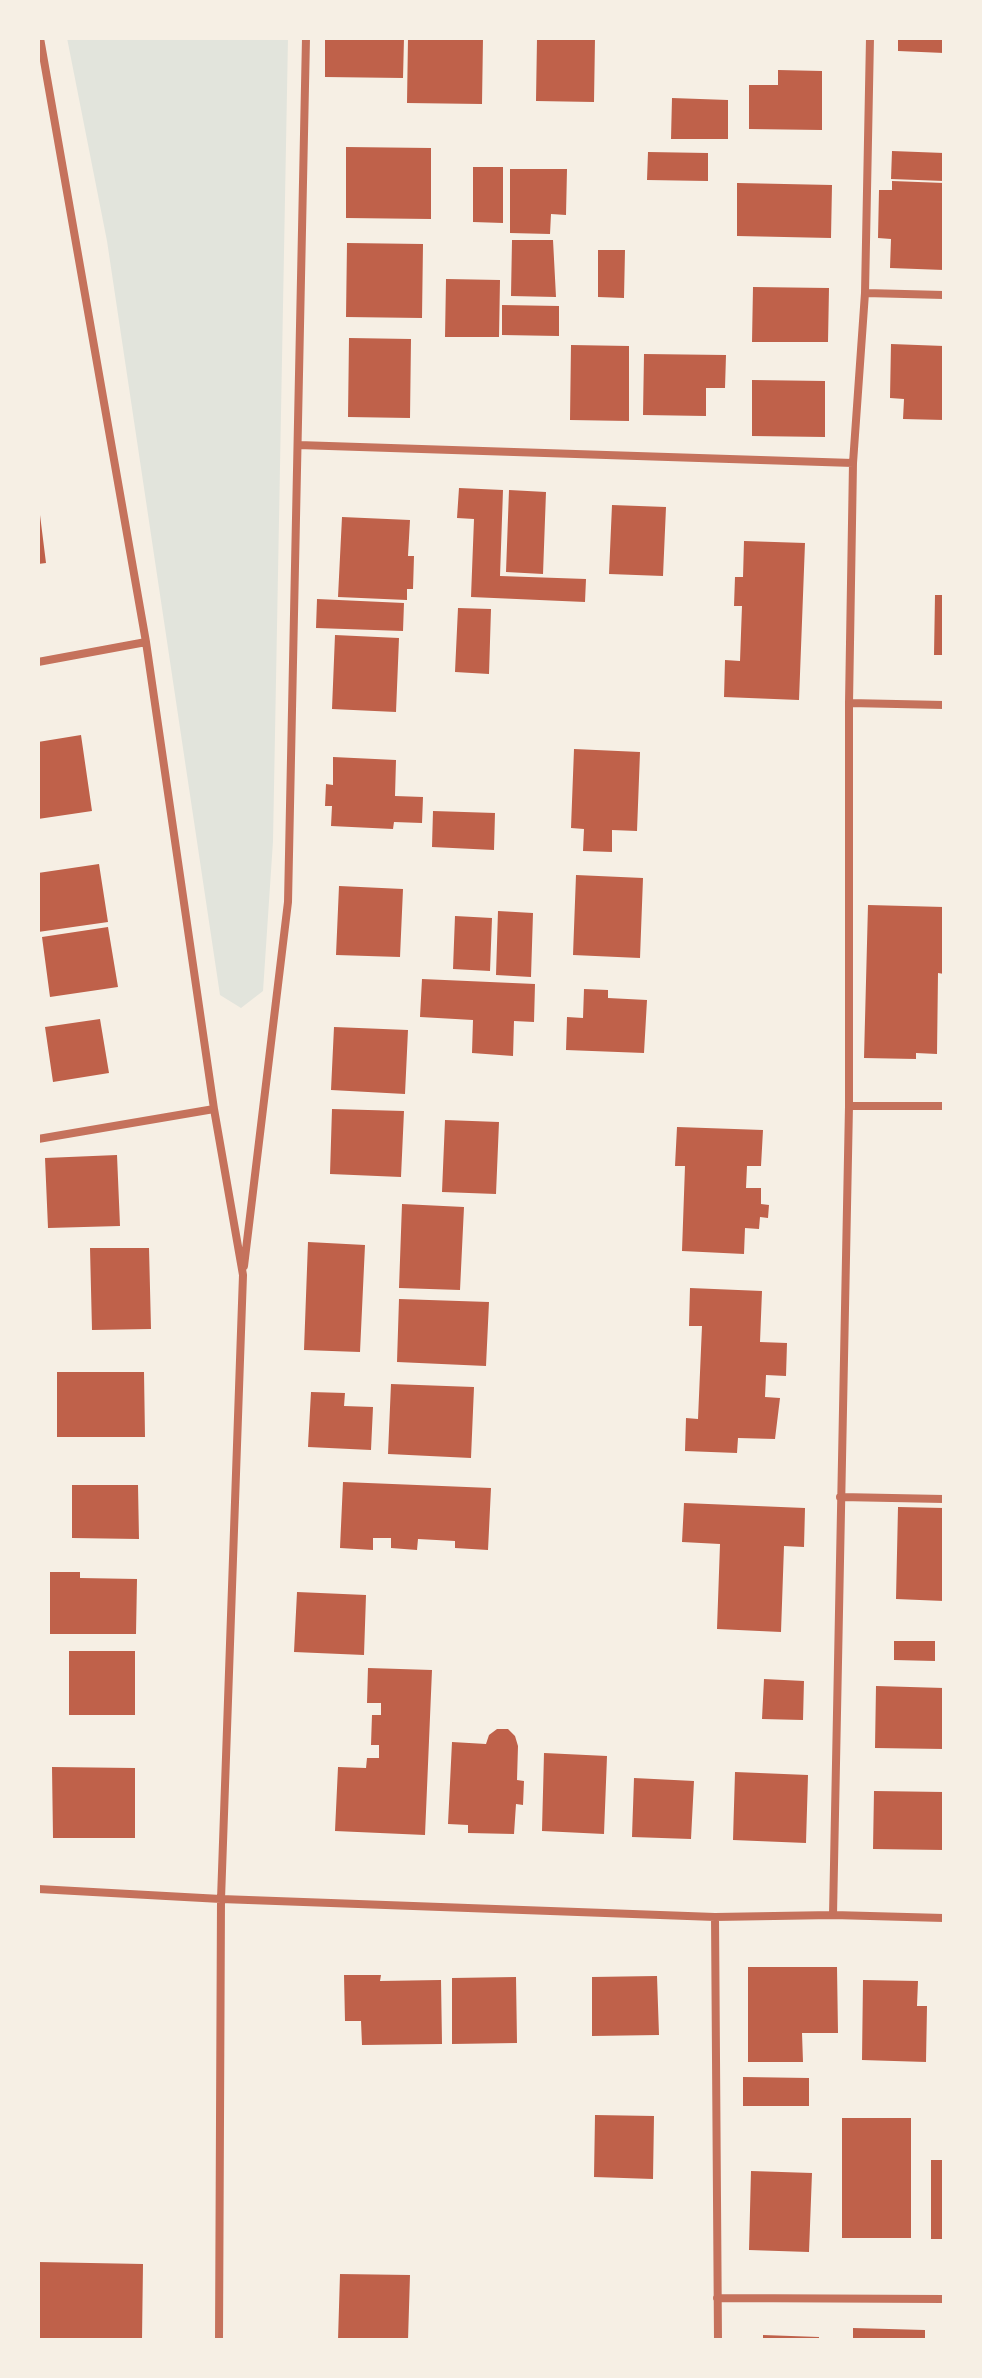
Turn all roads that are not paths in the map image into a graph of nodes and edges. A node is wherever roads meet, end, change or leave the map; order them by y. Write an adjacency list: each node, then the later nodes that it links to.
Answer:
1 (40, 38): 8 (street)
2 (306, 38): 6 (street)
3 (870, 38): 4 (street)
4 (865, 293): 5 (street); 7 (street)
5 (944, 295)
6 (298, 445): 7 (street); 16 (street)
7 (853, 463): 10 (street)
8 (146, 642): 9 (street); 14 (street)
9 (38, 662)
10 (849, 703): 11 (street); 12 (street)
11 (944, 705)
12 (849, 1106): 13 (street); 17 (street)
13 (944, 1106)
14 (214, 1109): 15 (street); 16 (street)
15 (38, 1139)
16 (243, 1275): 20 (street)
17 (840, 1497): 18 (street); 21 (street)
18 (944, 1499)
19 (38, 1889): 20 (street)
20 (221, 1899): 22 (street); 26 (street)
21 (833, 1915): 22 (street); 23 (street)
22 (715, 1917): 24 (street)
23 (944, 1918)
24 (717, 2298): 25 (street); 27 (street)
25 (944, 2299)
26 (219, 2340)
27 (718, 2340)

